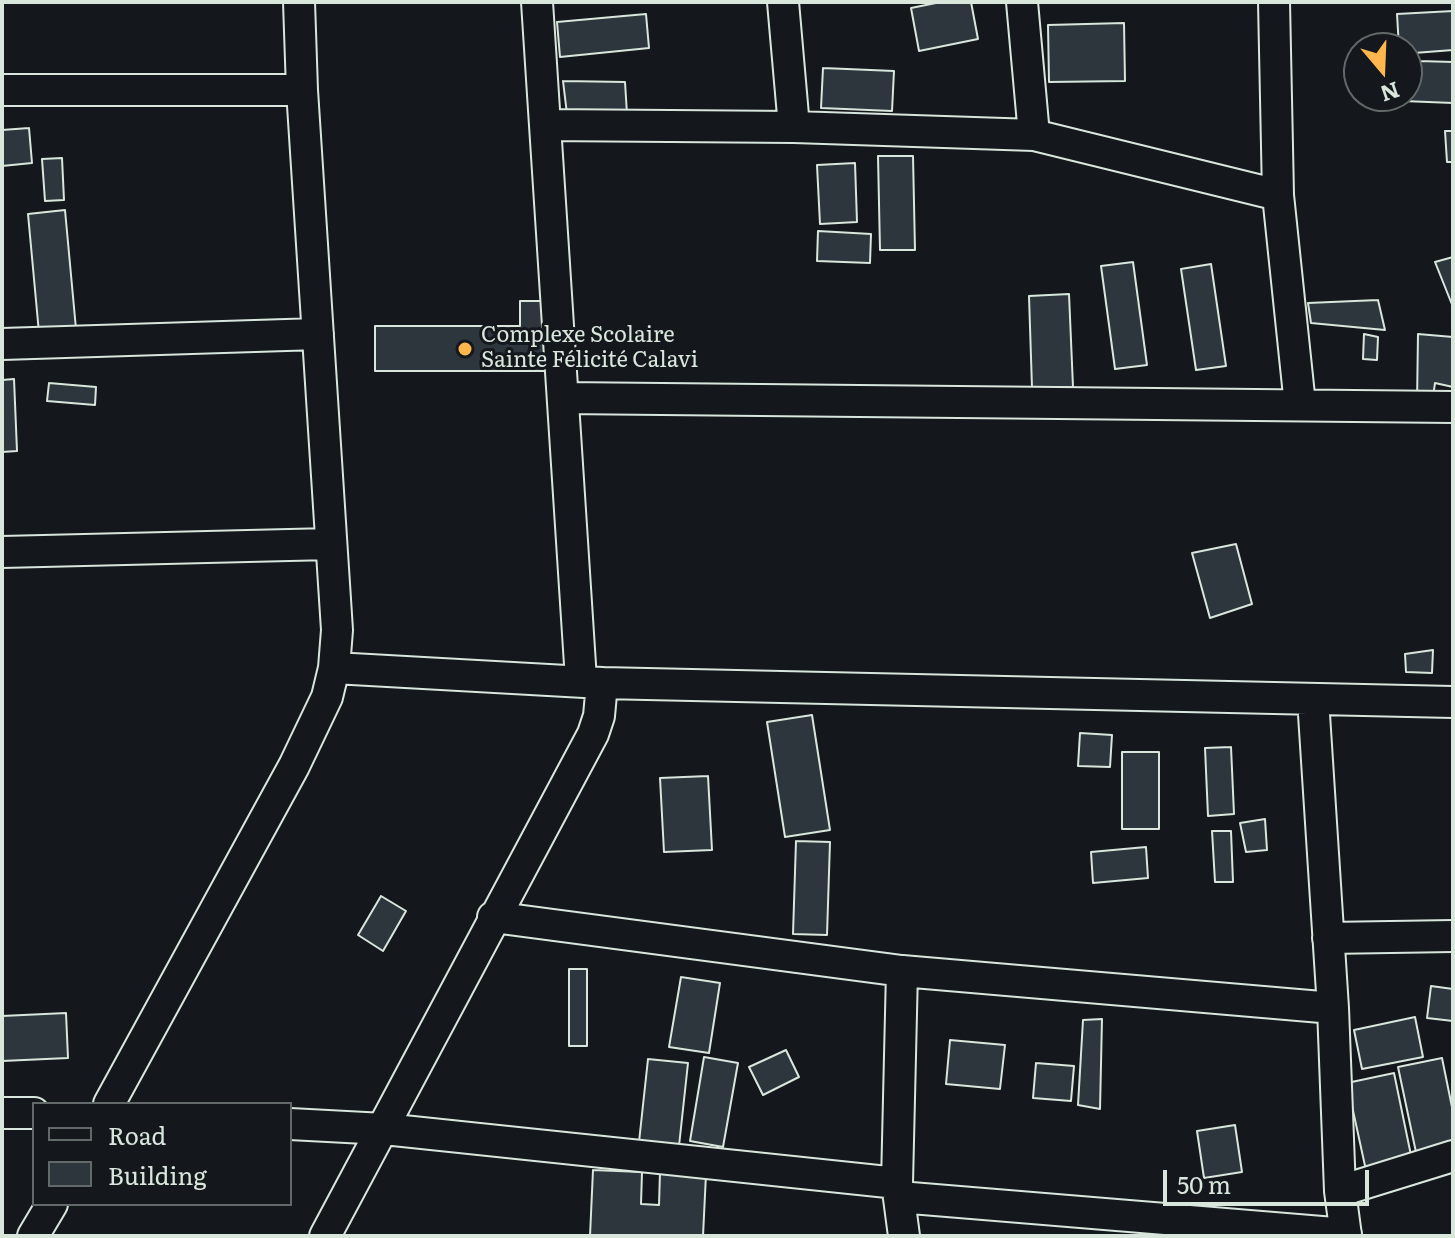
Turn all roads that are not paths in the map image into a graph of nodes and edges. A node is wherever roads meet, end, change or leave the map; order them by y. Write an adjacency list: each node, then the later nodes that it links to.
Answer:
1 (299, 2): 7 (street)
2 (537, 2): 8 (street)
3 (783, 2): 9 (street)
4 (1022, 2): 10 (street)
5 (1274, 2): 11 (street)
6 (2, 90): 7 (street)
7 (302, 90): 12 (street)
8 (545, 125): 9 (street); 14 (street)
9 (794, 127): 10 (street)
10 (1034, 135): 11 (street)
11 (1278, 195): 15 (street)
12 (318, 334): 13 (street); 17 (street)
13 (2, 344)
14 (563, 398): 15 (street); 20 (street)
15 (1300, 405): 16 (street)
16 (1453, 407)
17 (330, 544): 18 (street); 19 (street)
18 (2, 552)
19 (334, 668): 20 (street); 28 (street)
20 (592, 682): 21 (street); 23 (street)
21 (1313, 699): 22 (street); 25 (street)
22 (1453, 702)
23 (493, 917): 26 (street); 32 (street)
24 (1453, 936): 25 (street)
25 (1328, 938): 27 (street)
26 (902, 971): 27 (street); 34 (street)
27 (1333, 1008): 35 (street)
28 (110, 1102)
29 (2, 1113): 30 (street)
30 (32, 1113)
31 (292, 1124): 32 (street)
32 (384, 1129): 34 (street); 39 (street)
33 (1453, 1156): 35 (street)
34 (898, 1190): 37 (street); 40 (street)
35 (1340, 1191): 37 (street)
36 (51, 1206): 38 (street)
37 (1346, 1235)
38 (33, 1236)
39 (325, 1236)
40 (904, 1236)

